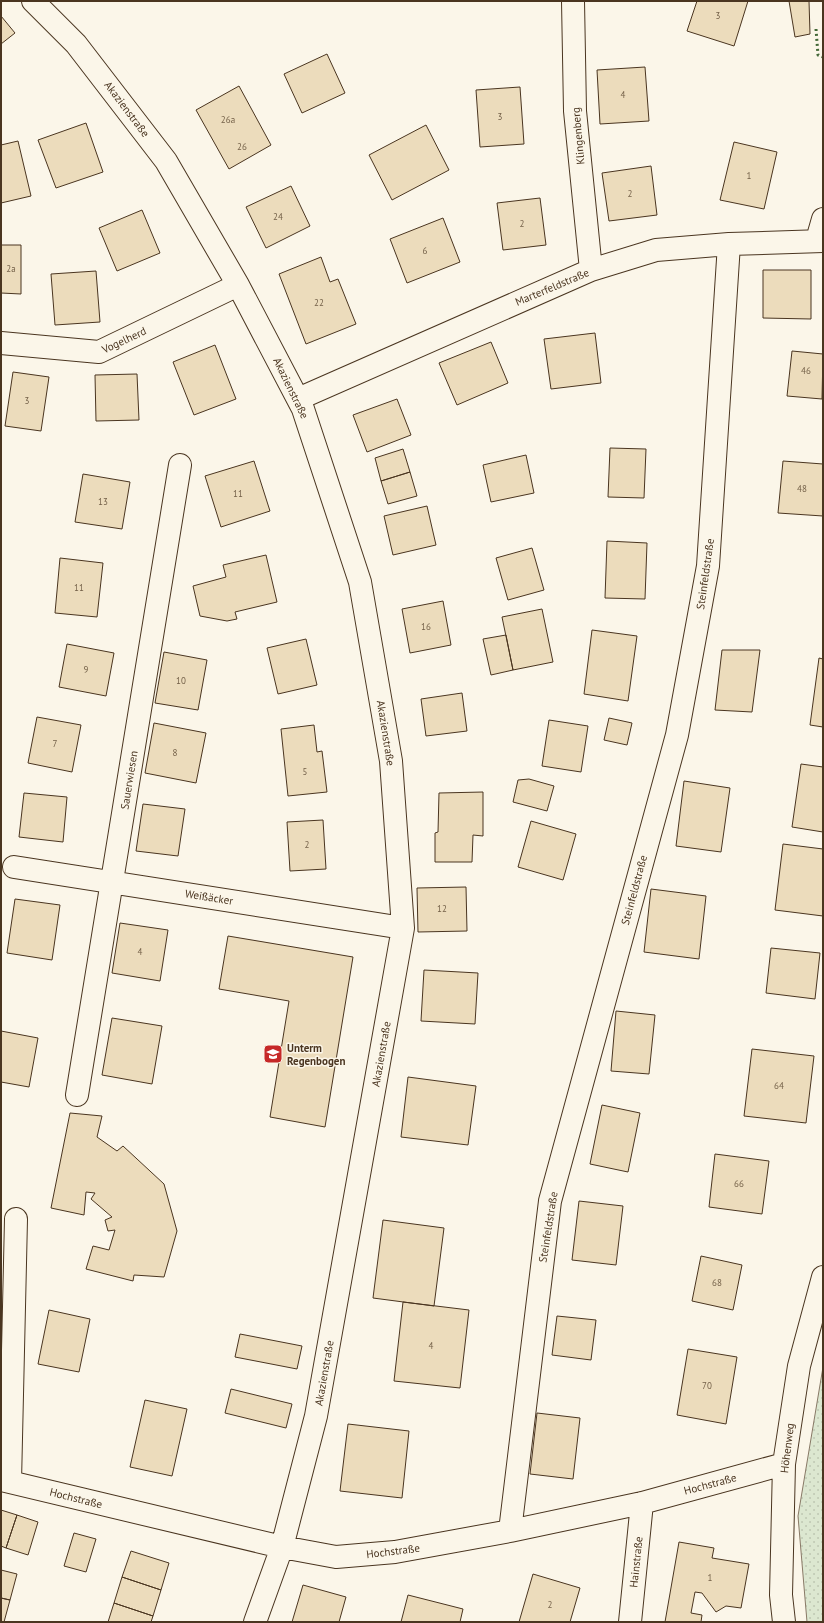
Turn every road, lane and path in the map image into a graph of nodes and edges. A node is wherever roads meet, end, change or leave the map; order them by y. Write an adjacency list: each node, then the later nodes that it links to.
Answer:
1 (34, 1): 7 (street, Akazienstraße)
2 (573, 1): 6 (street, Klingenberg)
3 (823, 219): 4 (street)
4 (820, 240): 5 (street, Marterfeldstraße)
5 (729, 244): 6 (street, Marterfeldstraße); 20 (street, Steinfeldstraße)
6 (590, 270): 9 (street, Marterfeldstraße)
7 (238, 285): 8 (street, Vogelherd); 9 (street, Akazienstraße)
8 (1, 343)
9 (298, 399): 13 (street, Akazienstraße)
10 (180, 465): 12 (street, Sauerwiesen)
11 (14, 867): 12 (street, Weißäcker)
12 (112, 882): 13 (street, Weißäcker); 14 (street, Sauerwiesen)
13 (403, 928): 21 (street, Akazienstraße)
14 (77, 1095)
15 (16, 1219): 18 (street)
16 (823, 1277): 17 (street, Höhenweg)
17 (784, 1464): 19 (street, Hochstraße); 24 (street, Höhenweg)
18 (6, 1481): 21 (street, Hochstraße)
19 (642, 1503): 20 (street, Hochstraße); 23 (street, Hainstraße)
20 (510, 1531): 21 (street, Hochstraße)
21 (282, 1547): 22 (street, Akazienstraße)
22 (255, 1622)
23 (630, 1622)
24 (784, 1622)

